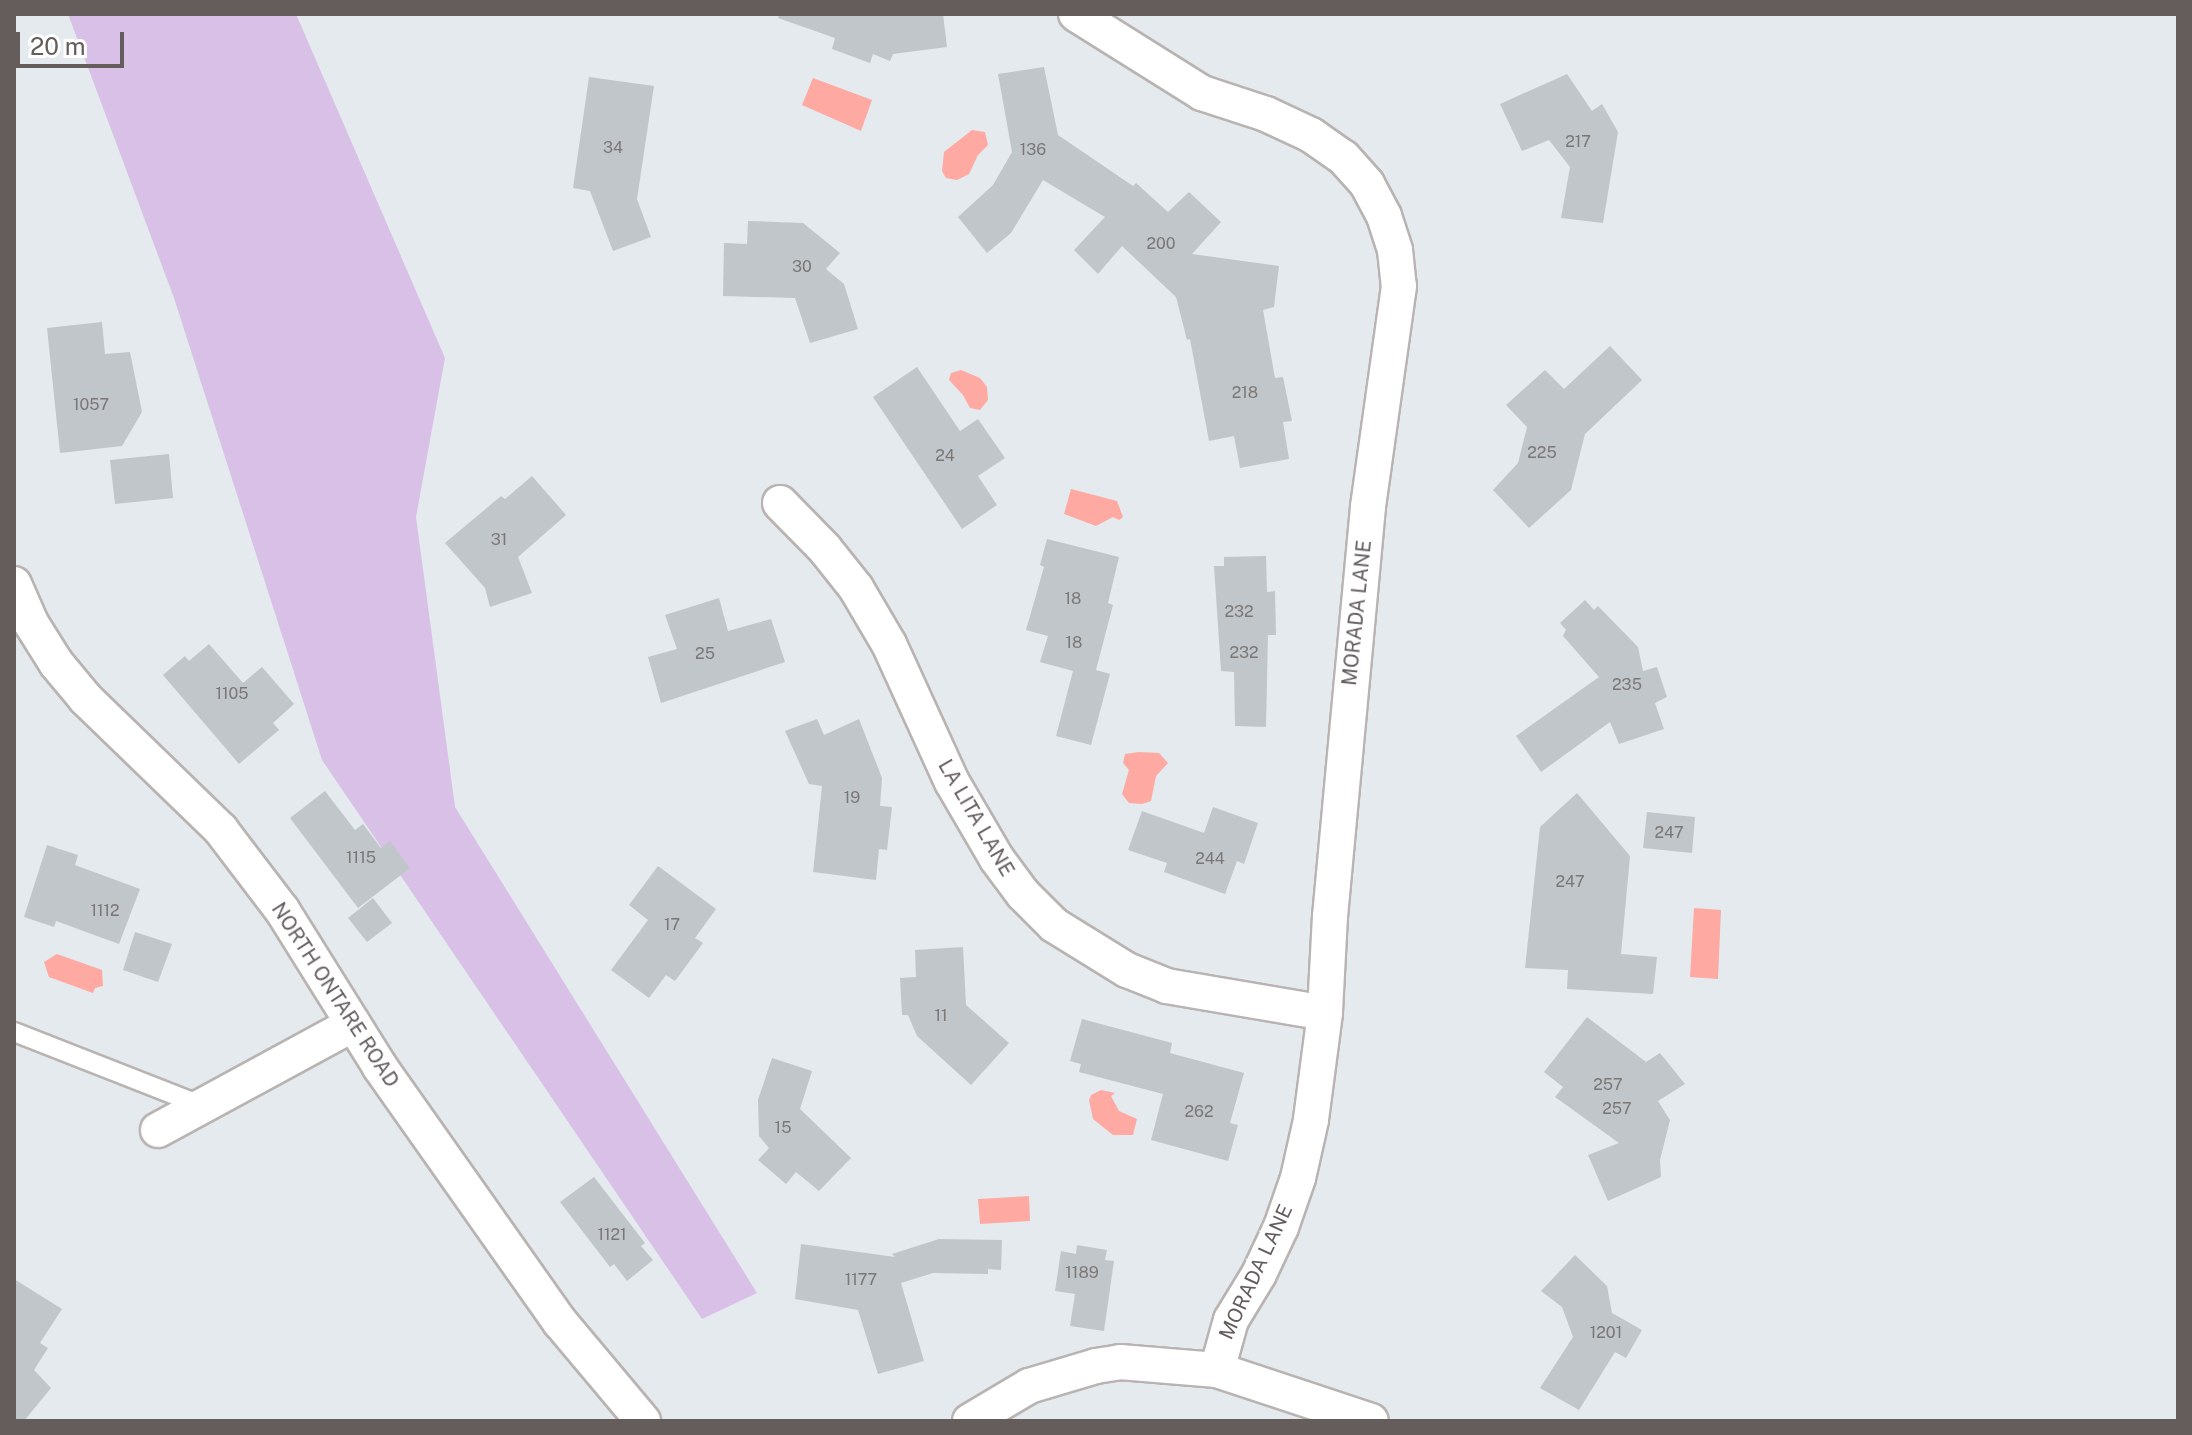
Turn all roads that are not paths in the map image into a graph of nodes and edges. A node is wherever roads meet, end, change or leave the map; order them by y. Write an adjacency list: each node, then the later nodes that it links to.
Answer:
1 (1076, 14): 4 (street, MORADA LANE)
2 (780, 503): 4 (street, LA LITA LANE)
3 (14, 584): 5 (street, NORTH ONTARE ROAD)
4 (1325, 1013): 9 (street, MORADA LANE)
5 (353, 1024): 7 (street); 10 (street, NORTH ONTARE ROAD)
6 (14, 1032): 7 (lane)
7 (203, 1106): 8 (street)
8 (158, 1130)
9 (1217, 1370): 11 (street); 12 (street)
10 (643, 1421)
11 (970, 1421)
12 (1371, 1421)

